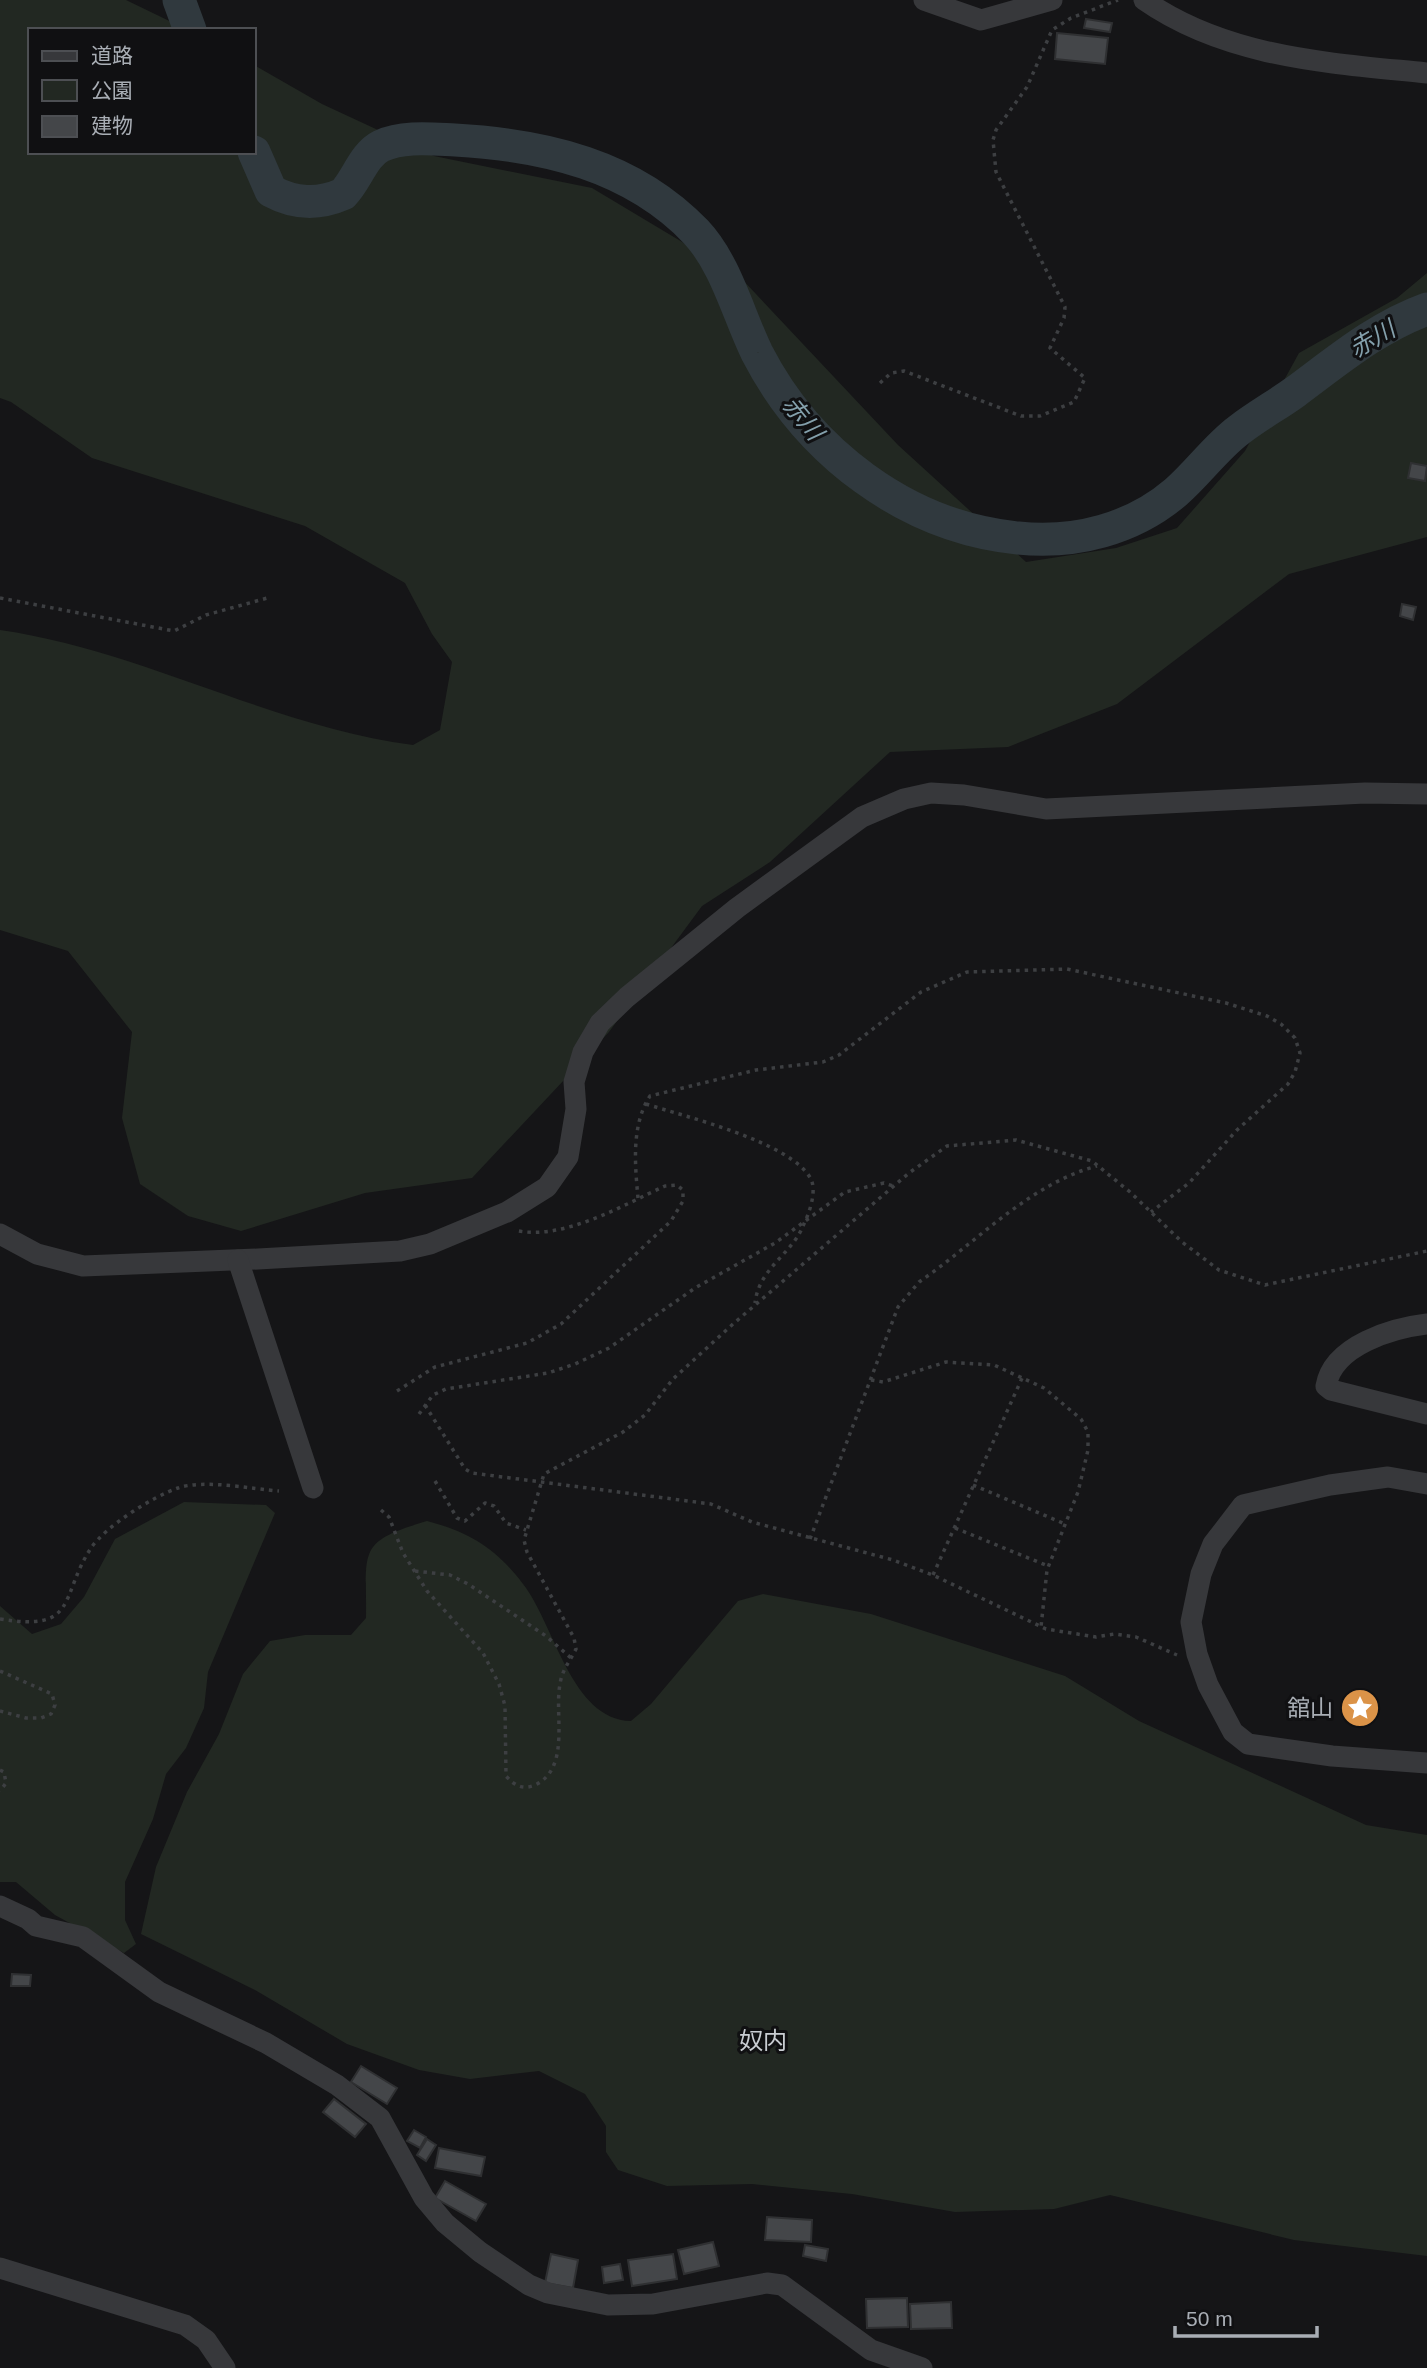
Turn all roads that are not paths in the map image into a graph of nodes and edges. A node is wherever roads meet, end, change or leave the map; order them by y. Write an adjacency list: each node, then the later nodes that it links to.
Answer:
1 (924, 0): 2 (street)
2 (1052, 0)
3 (1144, 0): 4 (street)
4 (1427, 73)
5 (1427, 794): 7 (street)
6 (0, 1234): 7 (street)
7 (238, 1260): 11 (street)
8 (1427, 1324): 9 (street)
9 (1427, 1414)
10 (1427, 1484): 12 (street)
11 (313, 1488)
12 (1427, 1763)
13 (0, 1906): 16 (street)
14 (0, 2268): 15 (street)
15 (225, 2368)
16 (922, 2368)

